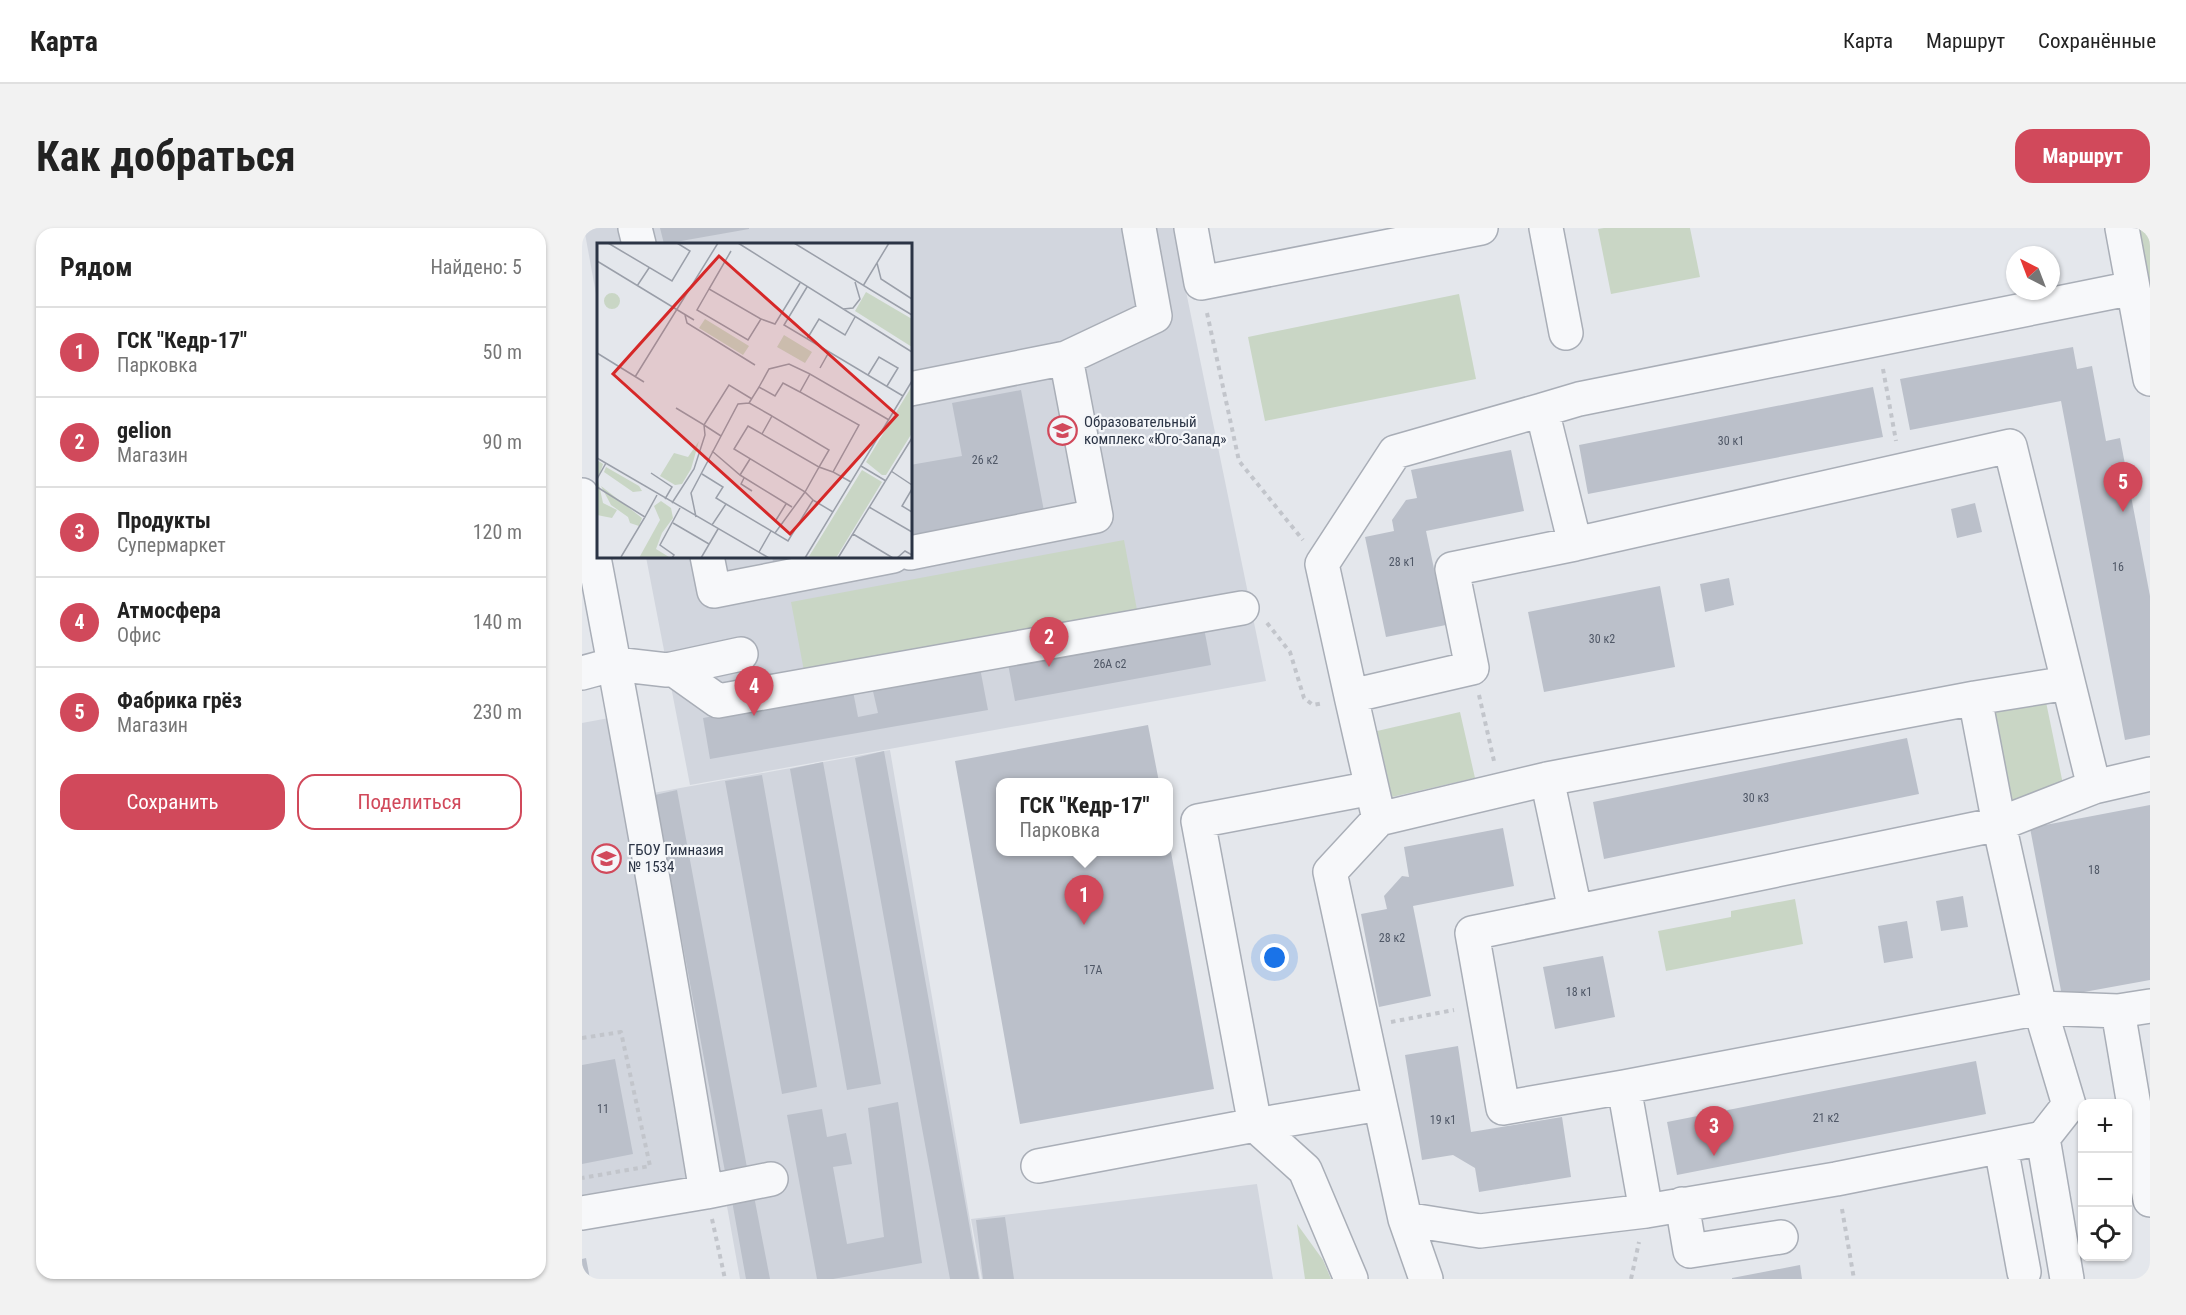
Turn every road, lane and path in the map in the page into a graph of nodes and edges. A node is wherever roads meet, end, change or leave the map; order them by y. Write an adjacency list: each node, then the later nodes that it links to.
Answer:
1 (635, 228): 8 (street)
2 (1139, 228): 13 (street)
3 (1191, 228): 7 (street)
4 (1480, 228): 7 (street)
5 (1546, 228): 11 (street)
6 (2122, 228): 9 (street)
7 (1375, 238)
8 (639, 243)
9 (2133, 288): 12 (street); 14 (street)
10 (1209, 320): 23 (path)
11 (1566, 333)
12 (1877, 338): 16 (street); 17 (path)
13 (1066, 358): 15 (street); 20 (street)
14 (2150, 379)
15 (912, 389)
16 (1542, 410): 19 (street); 23 (street)
17 (1901, 471): 19 (street); 30 (street)
18 (582, 495): 26 (street)
19 (1575, 544): 27 (street)
20 (912, 553)
21 (707, 558): 22 (street)
22 (883, 558)
23 (1322, 564): 32 (street)
24 (1242, 608): 28 (street); 32 (path)
25 (741, 654): 28 (street)
26 (615, 664): 28 (street); 29 (street); 55 (street)
27 (1472, 668): 32 (street); 36 (path)
28 (673, 669)
29 (582, 673)
30 (2068, 682): 31 (street); 35 (street)
31 (1975, 698): 34 (street); 38 (street)
32 (1340, 699): 37 (street)
33 (2150, 774): 35 (street)
34 (1547, 779): 36 (street); 39 (street)
35 (2094, 787): 38 (street)
36 (1501, 790): 37 (street)
37 (1376, 803): 44 (street); 48 (street)
38 (1999, 824): 39 (street); 42 (street)
39 (1575, 910): 40 (street)
40 (1485, 1005): 44 (path); 46 (street)
41 (2150, 1006): 43 (street)
42 (2040, 1008): 43 (street); 46 (street); 49 (street)
43 (2118, 1011): 56 (street)
44 (1364, 1027): 47 (street)
45 (582, 1038): 52 (path)
46 (1624, 1087): 58 (street)
47 (1380, 1104): 48 (street); 60 (street)
48 (1255, 1125): 51 (street); 64 (street)
49 (2043, 1138): 50 (street); 67 (street)
50 (2001, 1147): 54 (street); 62 (street)
51 (1038, 1166)
52 (582, 1178)
53 (771, 1179): 55 (street)
54 (1836, 1179): 57 (street); 66 (path)
55 (706, 1192): 59 (street); 63 (path)
56 (2150, 1200)
57 (1682, 1204): 58 (street); 61 (street)
58 (1646, 1210): 60 (street)
59 (582, 1213)
60 (1405, 1219): 65 (street)
61 (1781, 1236)
62 (2024, 1272)
63 (725, 1279)
64 (1350, 1279)
65 (1426, 1279)
66 (1854, 1279)
67 (2067, 1279)

